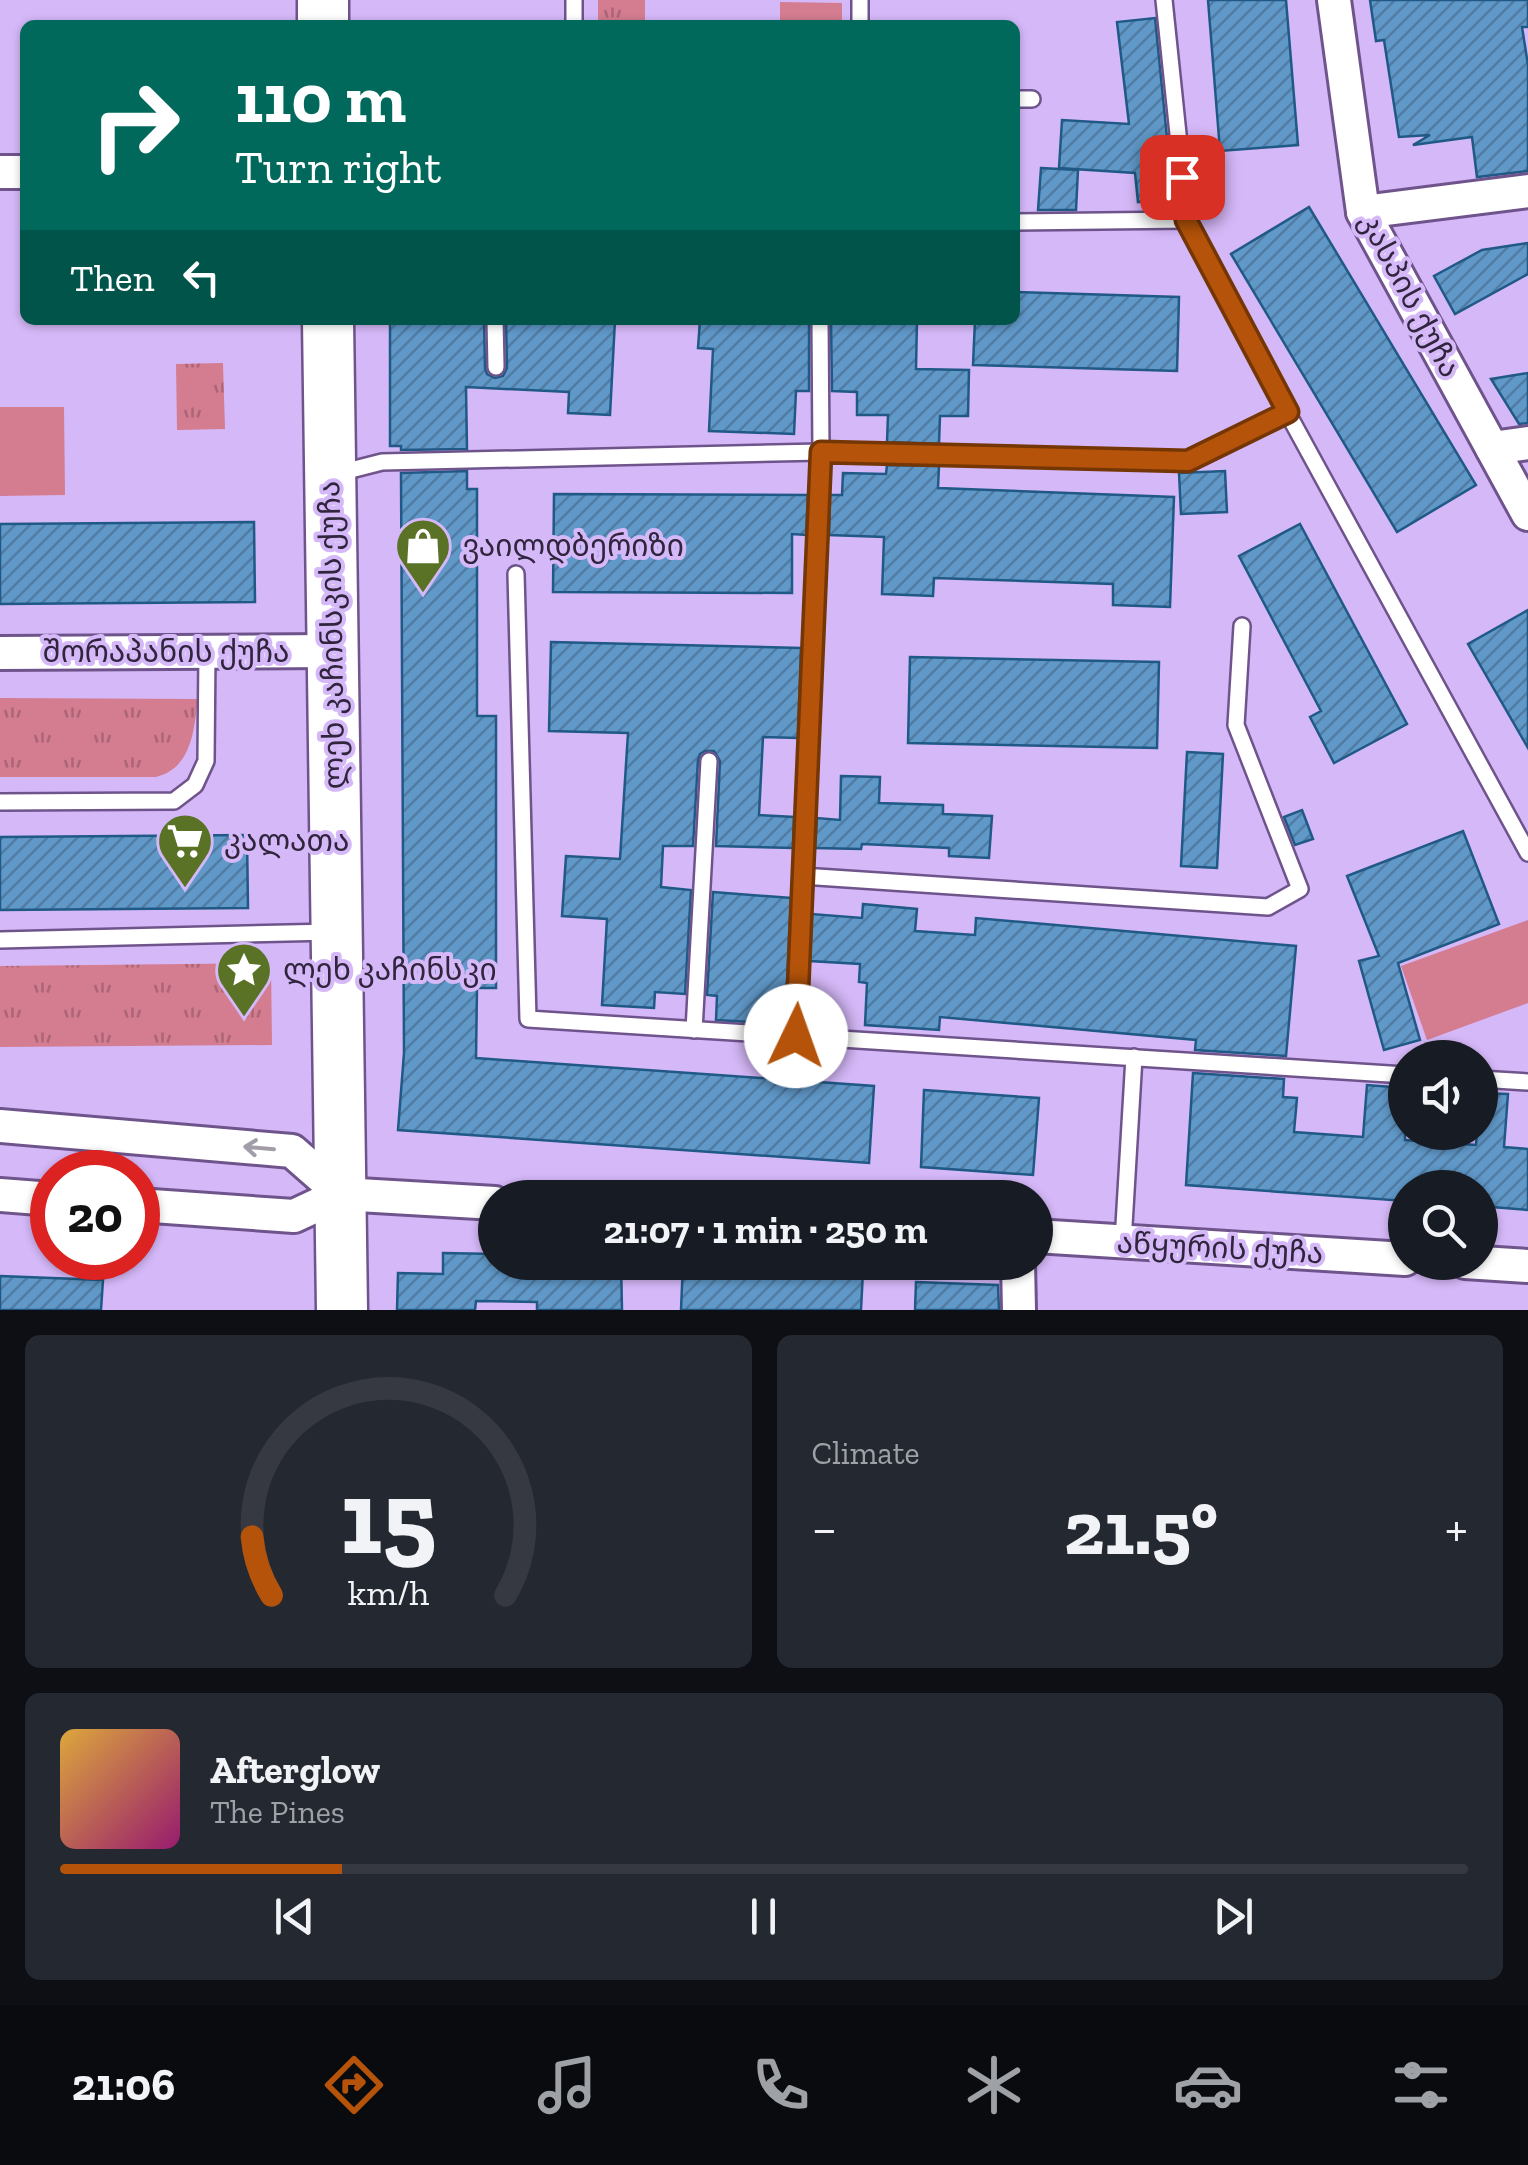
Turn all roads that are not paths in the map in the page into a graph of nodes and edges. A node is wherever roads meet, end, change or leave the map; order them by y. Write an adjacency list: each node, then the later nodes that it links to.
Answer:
1 (1164, 0): 5 (lane)
2 (1334, 0): 4 (street, კასპის ქუჩა)
3 (1528, 191): 4 (street)
4 (1363, 212): 13 (street, კასპის ქუჩა)
5 (1186, 220): 6 (lane); 11 (lane)
6 (1020, 222)
7 (328, 325): 15 (main road, ლეხ კაჩინსკის ქუჩა)
8 (495, 325): 10 (lane)
9 (820, 325): 14 (lane)
10 (496, 366)
11 (1288, 412): 14 (lane); 24 (lane)
12 (1528, 442): 13 (street)
13 (1492, 448): 16 (street, კასპის ქუჩა)
14 (821, 452): 15 (lane); 25 (lane)
15 (330, 475): 19 (main road, ლეხ კაჩინსკის ქუჩა)
16 (1528, 514)
17 (516, 574): 28 (lane)
18 (1242, 626): 25 (lane)
19 (332, 650): 20 (street, შორაპანის ქუჩა); 26 (main road, ლეხ კაჩინსკის ქუჩა)
20 (207, 652): 21 (street, შორაპანის ქუჩა); 23 (lane)
21 (0, 653)
22 (709, 760): 28 (lane)
23 (0, 802)
24 (1528, 853)
25 (802, 876): 29 (lane)
26 (336, 932): 27 (lane); 35 (main road, ლეხ კაჩინსკის ქუჩა)
27 (0, 940)
28 (694, 1030): 29 (lane)
29 (796, 1036): 30 (lane)
30 (1134, 1058): 31 (lane); 41 (lane)
31 (1388, 1074)
32 (1498, 1081): 33 (lane)
33 (1528, 1082)
34 (0, 1126): 35 (street, one-way to 34)
35 (341, 1194): 38 (street); 39 (street); 46 (main road, ლეხ კაჩინსკის ქუჩა)
36 (0, 1195): 37 (street)
37 (30, 1197)
38 (478, 1202)
39 (160, 1207)
40 (1053, 1237): 41 (street, აწყურის ქუჩა)
41 (1123, 1242): 42 (street, აწყურის ქუჩა)
42 (1388, 1258)
43 (1498, 1264): 44 (street)
44 (1528, 1266)
45 (1018, 1280): 47 (street)
46 (342, 1310)
47 (1018, 1310)

